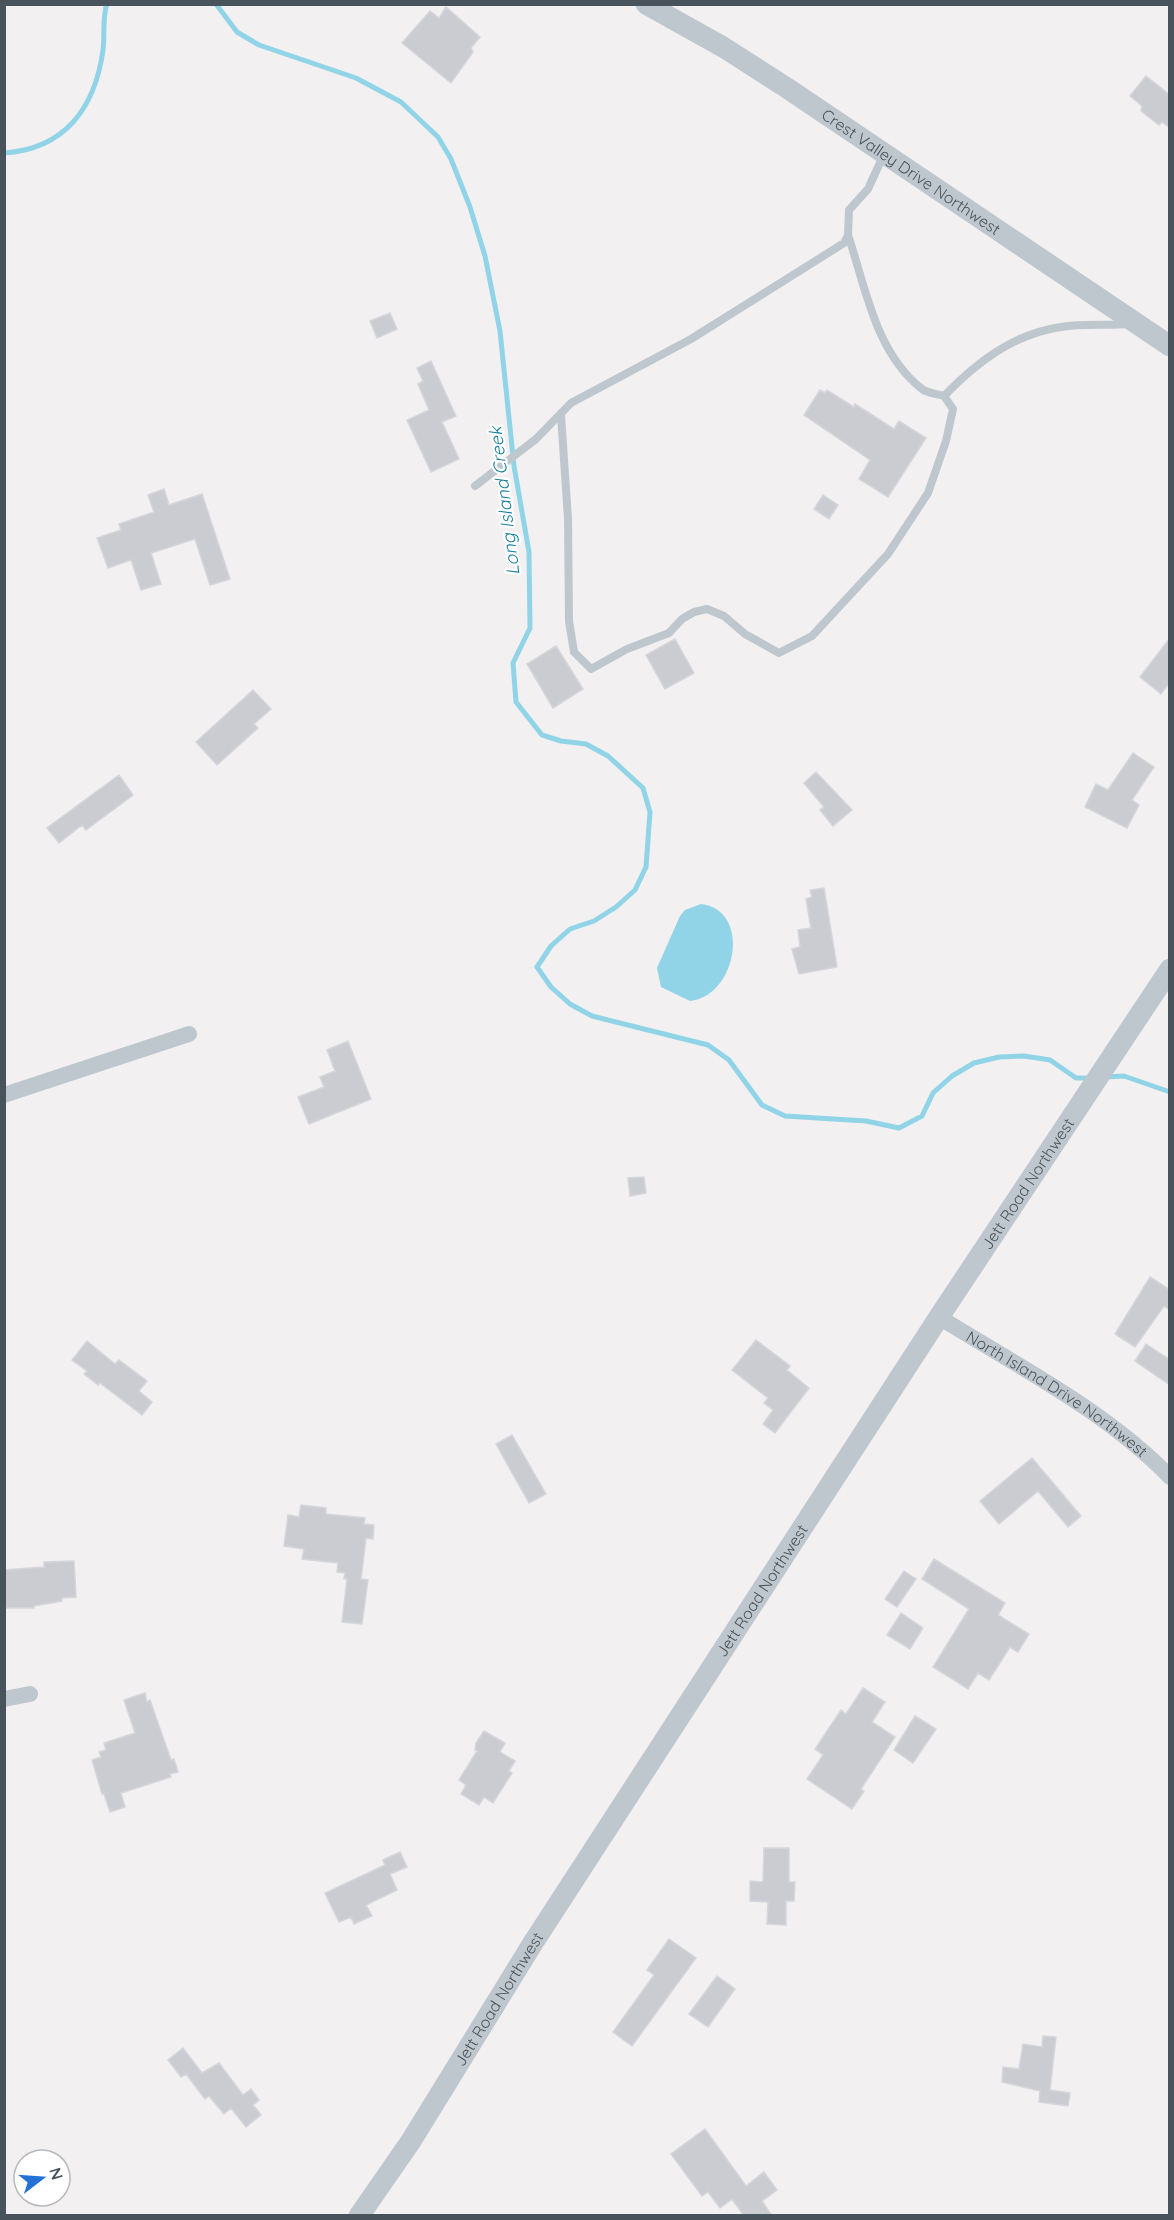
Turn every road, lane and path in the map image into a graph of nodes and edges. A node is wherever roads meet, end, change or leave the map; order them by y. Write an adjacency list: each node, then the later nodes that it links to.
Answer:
1 (655, 6): 2 (street, Crest Valley Drive Northwest)
2 (885, 154): 3 (lane); 4 (street, Crest Valley Drive Northwest)
3 (848, 235): 6 (lane); 7 (lane)
4 (1136, 324): 5 (street, Crest Valley Drive Northwest); 6 (lane)
5 (1170, 346)
6 (944, 396): 7 (lane)
7 (561, 415): 8 (lane)
8 (476, 486)
9 (1170, 969): 12 (street, Jett Road Northwest)
10 (189, 1034): 11 (street)
11 (4, 1095)
12 (939, 1317): 13 (street, North Island Drive Northwest); 16 (street, Jett Road Northwest)
13 (1170, 1477)
14 (30, 1694): 15 (street)
15 (4, 1699)
16 (359, 2216)

